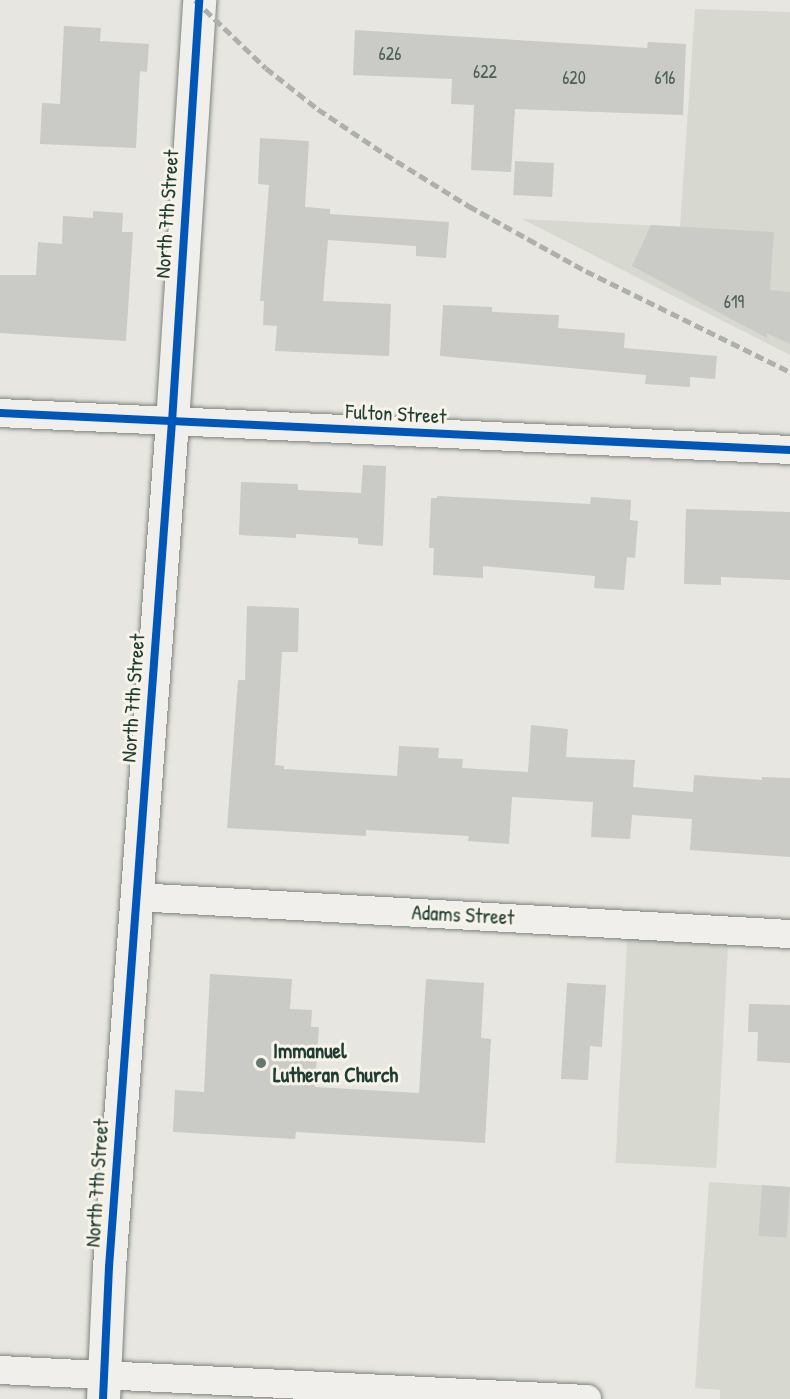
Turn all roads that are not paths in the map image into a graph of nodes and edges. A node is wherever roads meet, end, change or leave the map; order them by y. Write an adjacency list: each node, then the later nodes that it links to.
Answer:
1 (199, 0): 3 (street, North 7th Street)
2 (0, 413): 3 (street, Fulton Street)
3 (172, 422): 4 (street, Fulton Street); 5 (street, North 7th Street)
4 (790, 450)
5 (136, 897): 6 (street, Adams Street); 8 (street, North 7th Street)
6 (790, 934)
7 (0, 1370): 8 (street)
8 (104, 1387): 9 (street)
9 (587, 1399)

